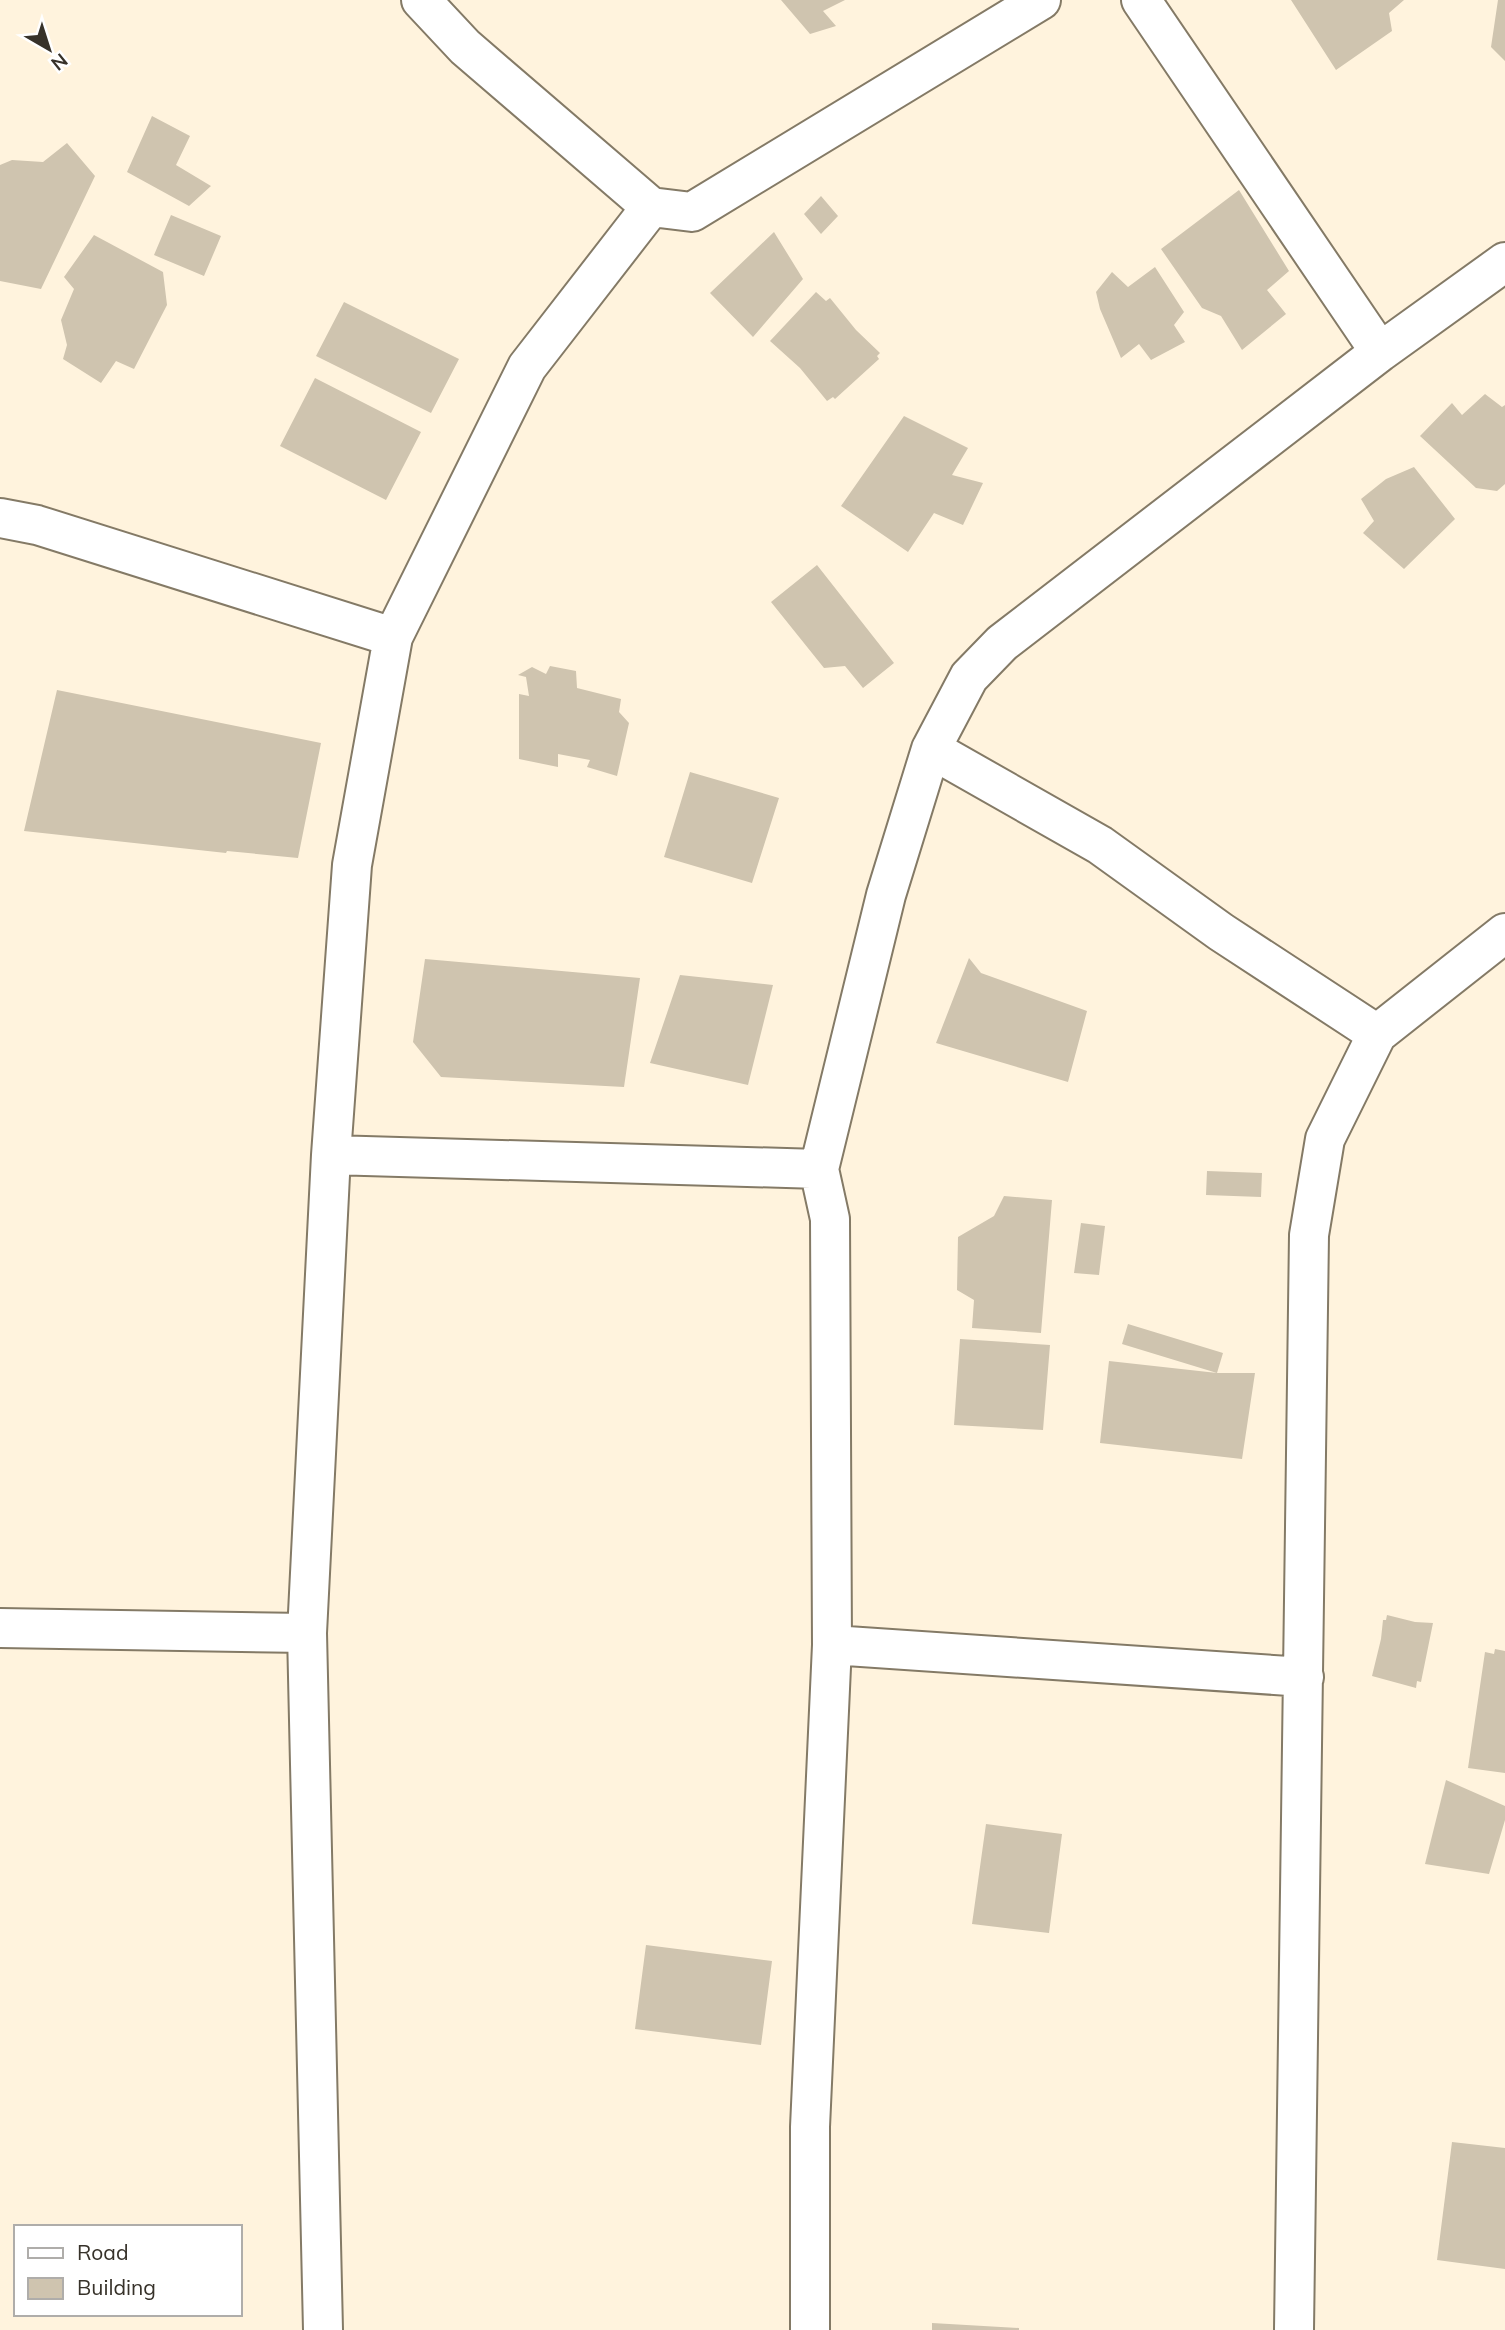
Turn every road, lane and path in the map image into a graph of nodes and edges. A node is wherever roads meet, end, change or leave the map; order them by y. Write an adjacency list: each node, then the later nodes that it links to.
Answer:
1 (421, 0): 4 (street)
2 (1041, 0): 4 (street)
3 (1141, 0): 6 (street)
4 (651, 207): 8 (street)
5 (1505, 261): 6 (street)
6 (1380, 352): 9 (street)
7 (0, 518): 8 (street)
8 (393, 637): 12 (street)
9 (931, 749): 11 (street); 13 (street)
10 (1505, 933): 11 (street)
11 (1377, 1034): 17 (street)
12 (331, 1154): 13 (street); 15 (street)
13 (819, 1169): 16 (street)
14 (0, 1628): 15 (street)
15 (307, 1633): 18 (street)
16 (832, 1645): 17 (street); 19 (street)
17 (1304, 1677): 20 (street)
18 (323, 2330)
19 (810, 2330)
20 (1294, 2330)

